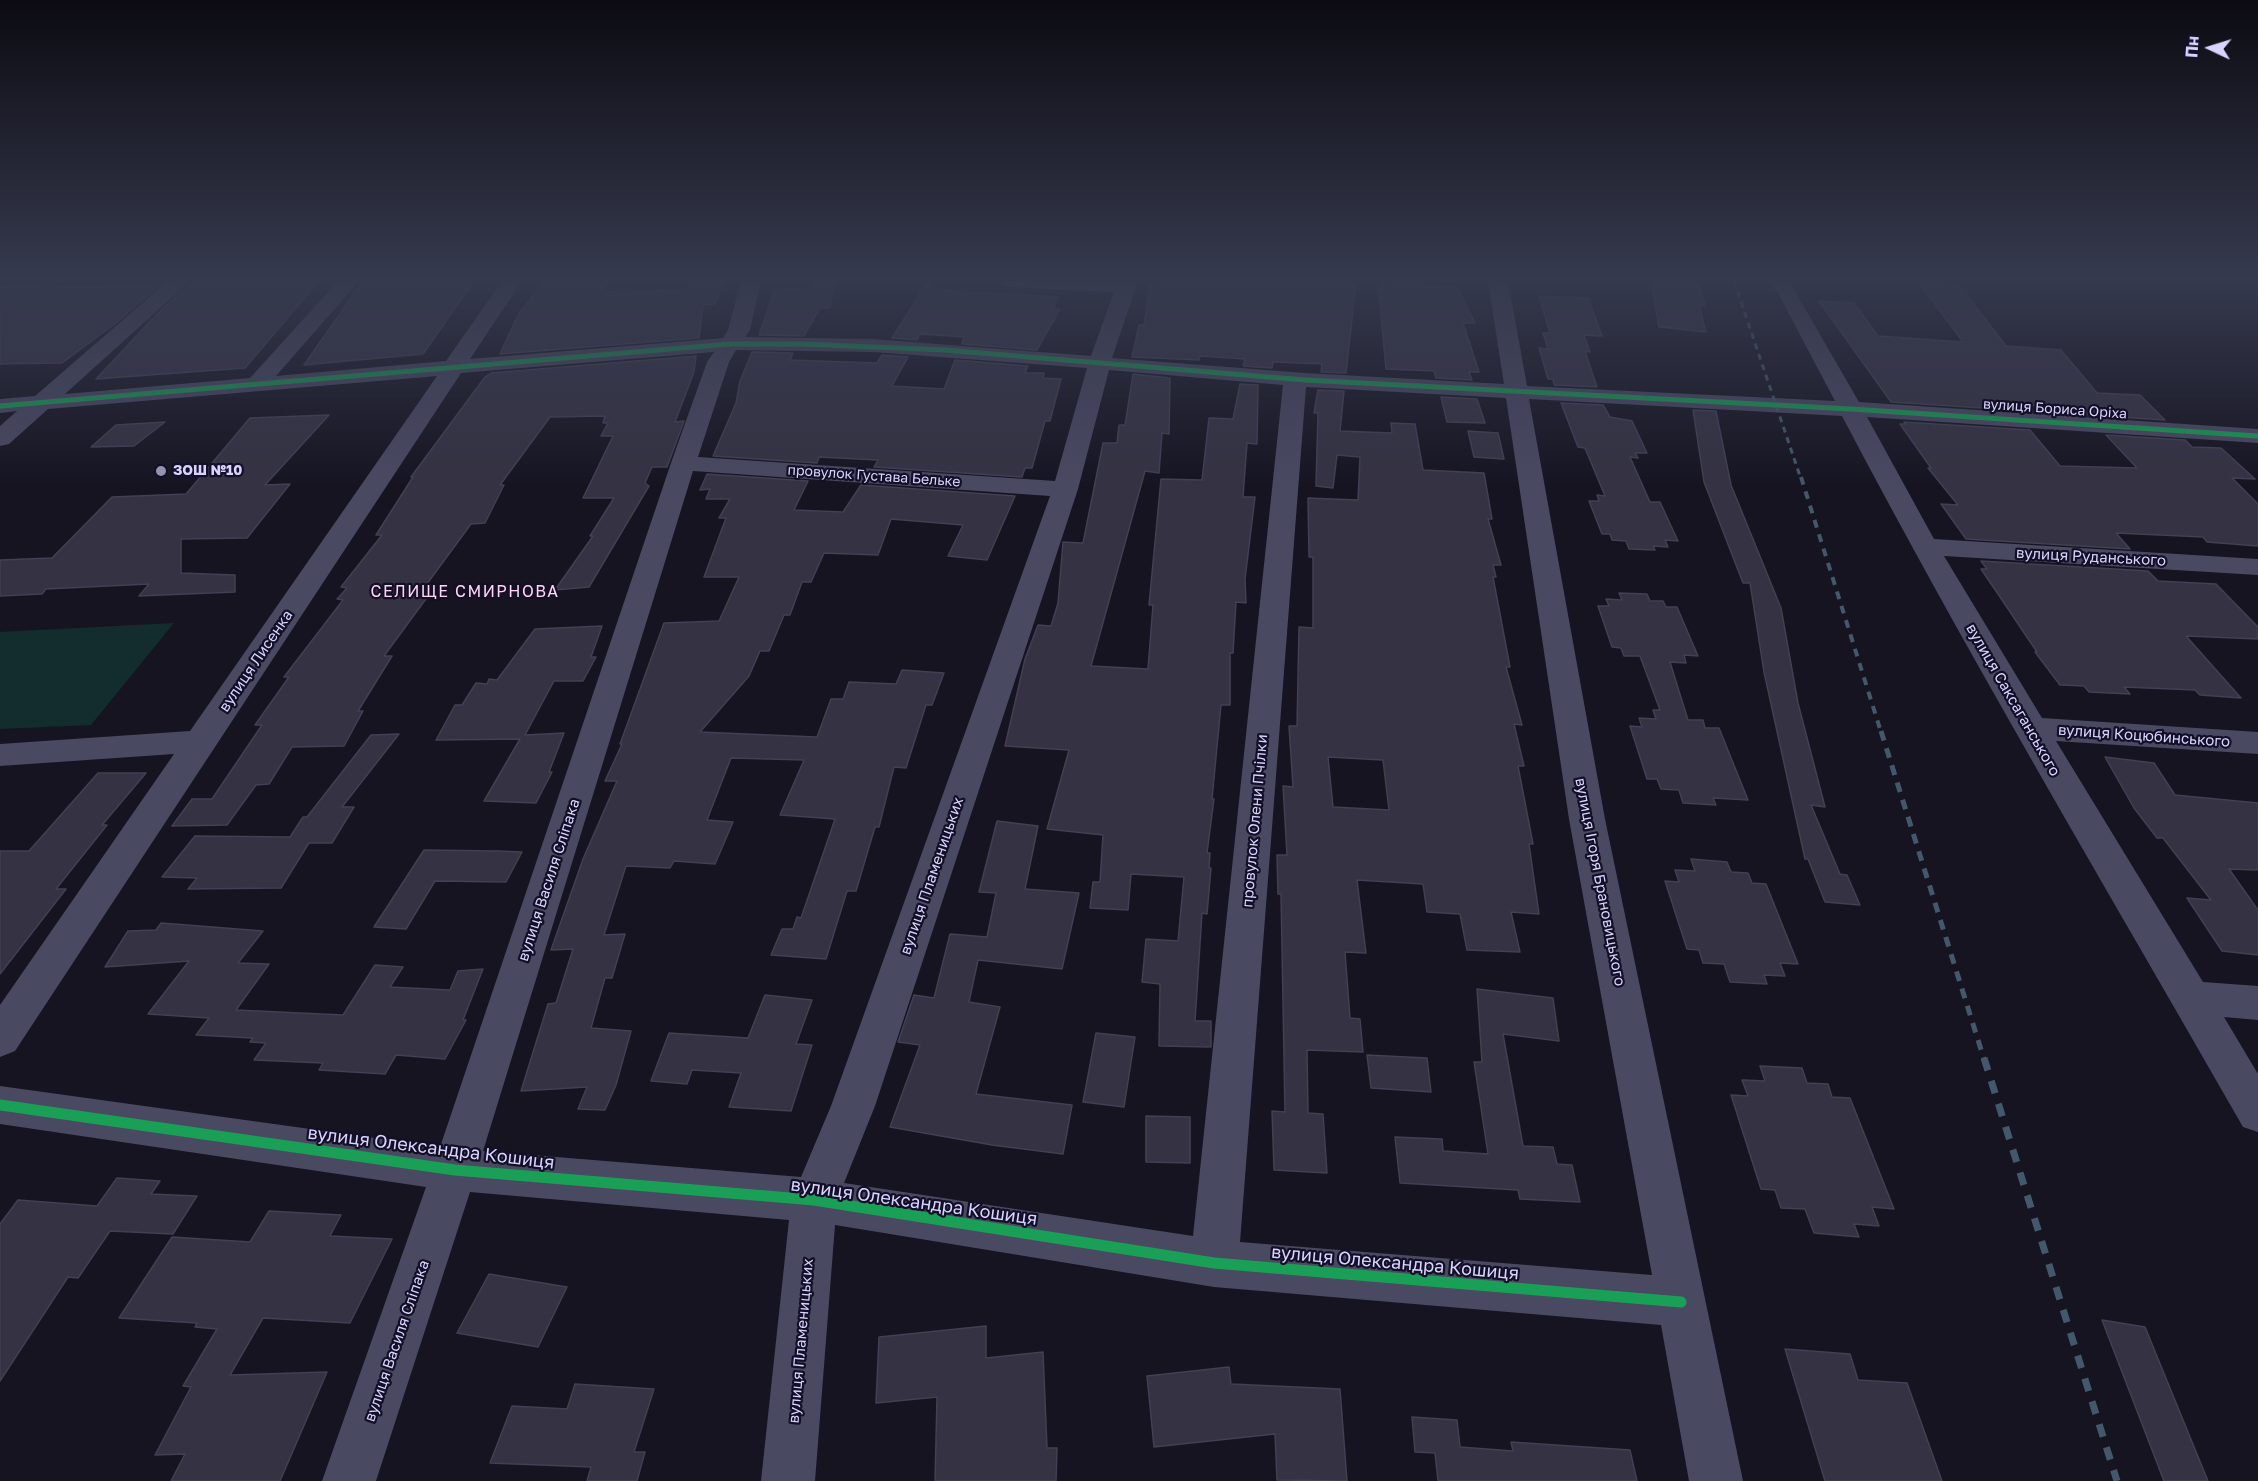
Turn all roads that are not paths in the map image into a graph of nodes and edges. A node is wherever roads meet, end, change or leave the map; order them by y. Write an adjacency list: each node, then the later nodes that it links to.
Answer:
1 (102, 350): 15 (street)
2 (287, 350): 13 (street)
3 (465, 350): 11 (street, вулиця Лисенка)
4 (656, 350): 11 (street)
5 (725, 350): 20 (street, вулиця Василя Сліпака)
6 (924, 350): 10 (street)
7 (1104, 350): 10 (street, вулиця Пламеницьких)
8 (1508, 350): 14 (street, вулиця Ігоря Брановицького)
9 (1819, 350): 17 (street, вулиця Саксаганського)
10 (1100, 361): 12 (street); 21 (street, вулиця Пламеницьких)
11 (453, 367): 13 (street); 25 (street, вулиця Лисенка)
12 (1295, 380): 14 (street); 35 (street, провулок Олени Пчілки)
13 (257, 384): 15 (street)
14 (1515, 394): 17 (street, вулиця Бориса Оріха); 36 (street, вулиця Ігоря Брановицького)
15 (44, 402): 16 (street); 19 (street)
16 (0, 406)
17 (1850, 409): 18 (street, вулиця Бориса Оріха); 22 (street, вулиця Саксаганського)
18 (2258, 436)
19 (0, 439)
20 (683, 463): 21 (street, провулок Густава Бельке); 33 (street, вулиця Василя Сліпака)
21 (1065, 489): 34 (street, вулиця Пламеницьких)
22 (1925, 547): 23 (street, вулиця Руданського); 24 (street, вулиця Саксаганського)
23 (2258, 567)
24 (2029, 728): 26 (street, вулиця Коцюбинського); 28 (street, вулиця Саксаганського)
25 (203, 741): 27 (street); 30 (street, вулиця Лисенка)
26 (2258, 743)
27 (0, 754)
28 (2190, 998): 29 (street); 32 (street, вулиця Саксаганського)
29 (2258, 1003)
30 (0, 1039)
31 (0, 1105): 33 (street, вулиця Олександра Кошиця)
32 (2258, 1113)
33 (455, 1170): 34 (street, вулиця Олександра Кошиця); 37 (street, вулиця Василя Сліпака)
34 (814, 1200): 35 (street, вулиця Олександра Кошиця); 38 (street, вулиця Пламеницьких)
35 (1214, 1263): 36 (street, вулиця Олександра Кошиця)
36 (1682, 1302): 39 (street, вулиця Ігоря Брановицького)
37 (349, 1481)
38 (788, 1481)
39 (1716, 1481)

